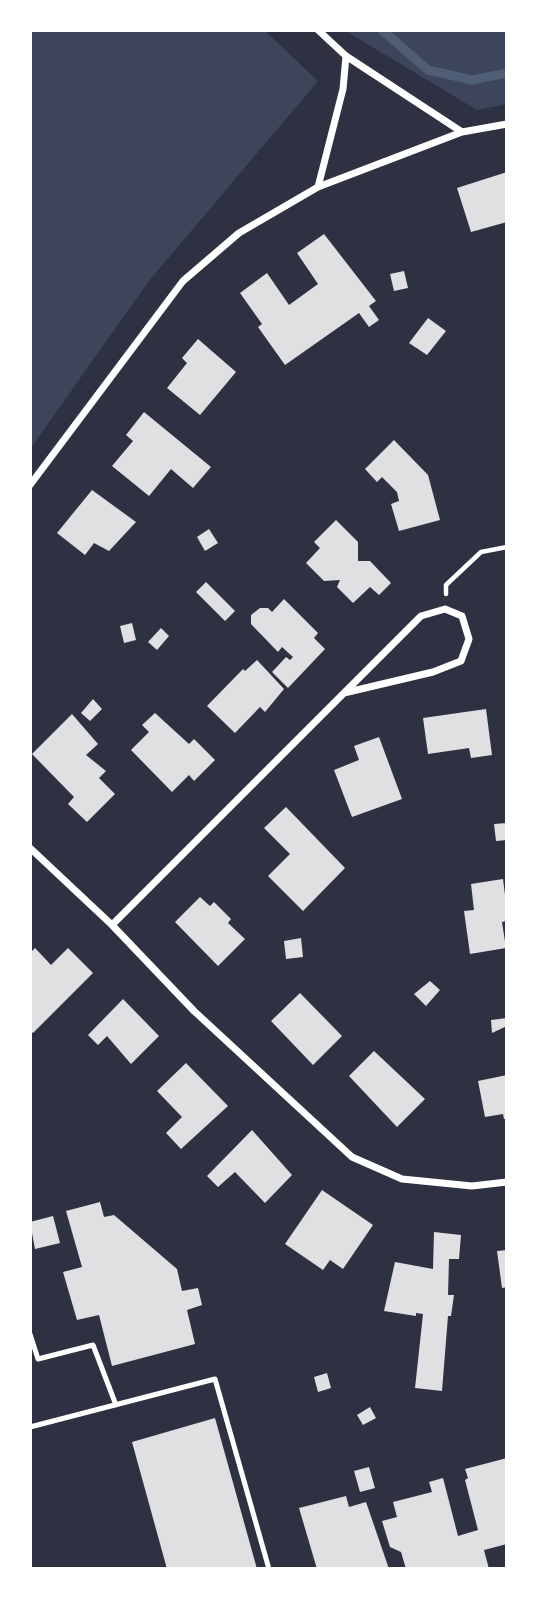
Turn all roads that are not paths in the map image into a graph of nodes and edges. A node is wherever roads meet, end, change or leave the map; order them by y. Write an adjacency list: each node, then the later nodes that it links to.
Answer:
1 (318, 30): 2 (street)
2 (346, 56): 4 (street); 5 (street)
3 (507, 124): 4 (street)
4 (462, 132): 5 (street)
5 (318, 187): 6 (street)
6 (30, 485)
7 (344, 694): 7 (street); 9 (street)
8 (30, 848): 9 (street)
9 (112, 925): 10 (street)
10 (507, 1182)
11 (30, 1334): 12 (lane)
12 (116, 1405): 13 (lane); 14 (lane)
13 (30, 1427)
14 (270, 1569)

